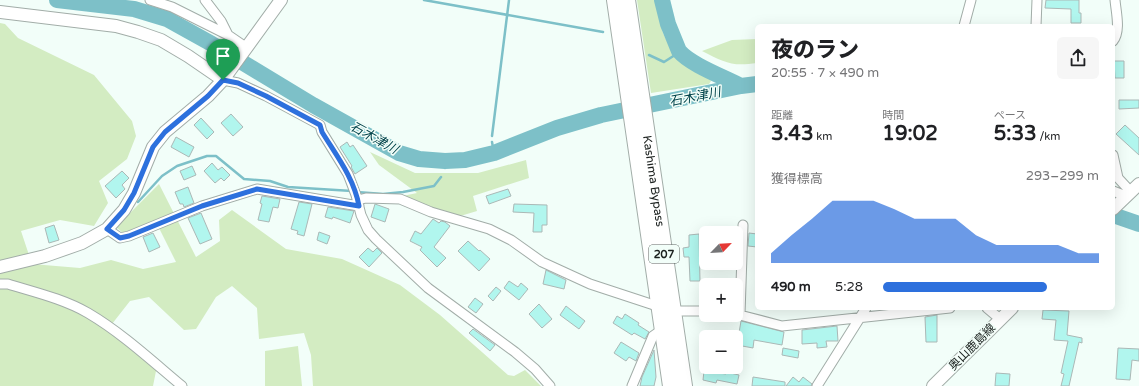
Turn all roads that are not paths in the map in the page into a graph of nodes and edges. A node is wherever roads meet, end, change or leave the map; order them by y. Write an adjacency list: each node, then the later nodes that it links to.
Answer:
1 (150, 0): 12 (street)
2 (204, 0): 12 (street)
3 (281, 0): 14 (street)
4 (615, 0): 16 (highway, Kashima Bypass / 207)
5 (627, 0): 16 (highway, Kashima Bypass / 207)
6 (971, 0): 10 (street)
7 (1037, 0): 11 (street)
8 (1115, 0): 13 (street)
9 (0, 12): 15 (street)
10 (965, 24)
11 (1036, 24)
12 (228, 35): 14 (street)
13 (1115, 38)
14 (246, 48): 15 (street)
15 (223, 80): 20 (street); 23 (street)
16 (634, 88): 27 (highway, Kashima Bypass / 207)
17 (1115, 164): 18 (street)
18 (1132, 190): 19 (street); 21 (street)
19 (1115, 191)
20 (357, 197): 23 (street); 27 (street); 39 (street)
21 (1115, 207)
22 (743, 225): 25 (street)
23 (107, 229): 24 (street)
24 (0, 267)
25 (740, 278)
26 (0, 284): 38 (street)
27 (666, 309): 32 (street); 36 (highway, Kashima Bypass / 207); 42 (highway, Kashima Bypass / 207)
28 (865, 310): 34 (street)
29 (932, 310): 34 (street)
30 (989, 310): 35 (street)
31 (1010, 310): 35 (street, 奥山鹿島線)
32 (699, 311)
33 (743, 315): 34 (street)
34 (859, 318): 43 (street)
35 (1000, 319): 37 (street, 奥山鹿島線)
36 (663, 329): 40 (street); 41 (highway, Kashima Bypass / 207)
37 (936, 384)
38 (182, 386)
39 (550, 386)
40 (632, 386)
41 (671, 386)
42 (684, 386)
43 (817, 386)

